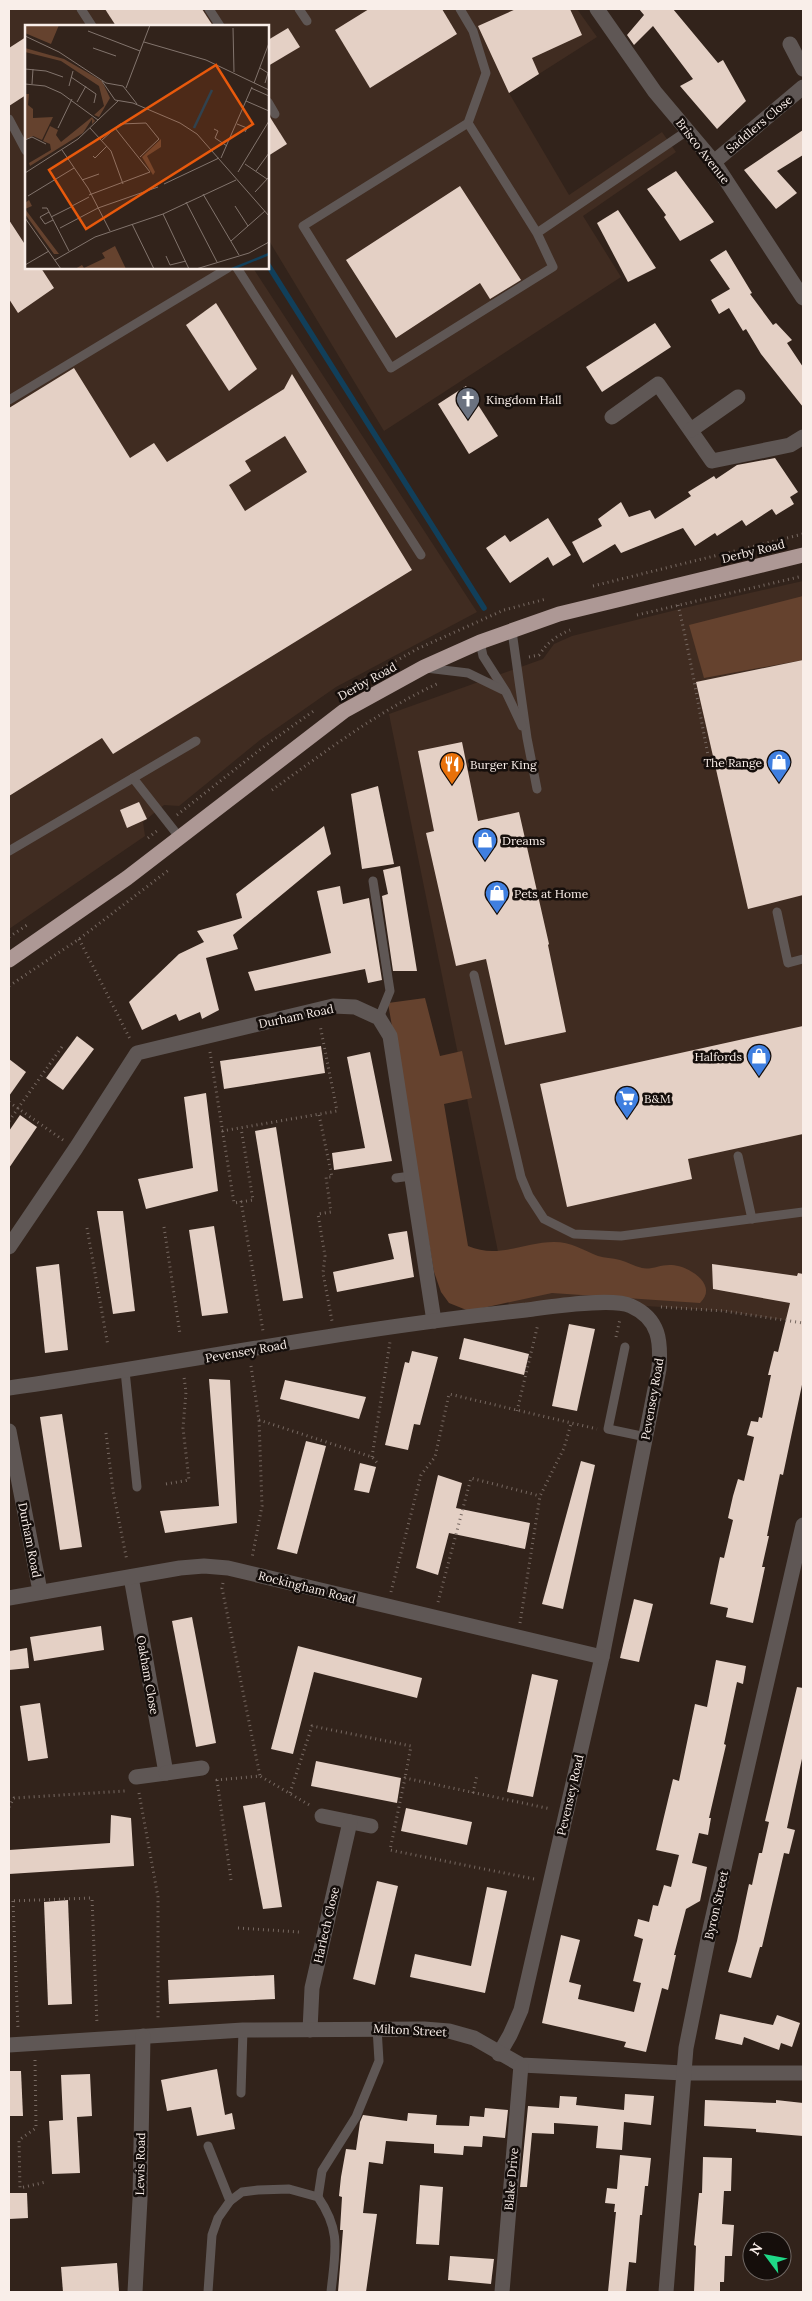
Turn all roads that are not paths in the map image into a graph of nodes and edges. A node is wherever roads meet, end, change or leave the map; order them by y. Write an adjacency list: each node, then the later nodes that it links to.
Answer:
1 (81, 9): 7 (lane)
2 (209, 9): 8 (lane)
3 (299, 9): 6 (lane)
4 (460, 9): 15 (lane)
5 (597, 9): 16 (street, Brisco Avenue)
6 (307, 21)
7 (91, 25)
8 (219, 25)
9 (790, 44): 10 (street)
10 (803, 69)
11 (803, 87): 18 (street, Saddlers Close)
12 (269, 104): 13 (lane)
13 (275, 114)
14 (9, 119): 17 (lane)
15 (468, 123): 19 (lane); 19 (lane)
16 (687, 131): 18 (street, Brisco Avenue); 19 (lane)
17 (25, 149)
18 (714, 162): 22 (street, Brisco Avenue)
19 (537, 232)
20 (226, 269): 24 (lane)
21 (238, 269): 28 (lane)
22 (803, 298)
23 (738, 397): 26 (street)
24 (9, 400)
25 (612, 417): 26 (street)
26 (691, 430): 27 (street)
27 (803, 436)
28 (421, 555)
29 (803, 555): 30 (highway, Derby Road)
30 (512, 631): 31 (highway, Derby Road); 34 (lane)
31 (480, 642): 32 (highway, Derby Road); 33 (lane)
32 (424, 667): 33 (lane); 38 (highway, Derby Road)
33 (506, 692): 34 (lane)
34 (527, 738): 37 (lane)
35 (196, 741): 36 (lane)
36 (133, 778): 38 (lane); 39 (lane)
37 (537, 789)
38 (180, 838): 43 (highway, Derby Road)
39 (9, 851)
40 (373, 881): 45 (lane)
41 (777, 912): 42 (lane)
42 (803, 959)
43 (9, 960)
44 (474, 975): 48 (lane)
45 (379, 1018): 49 (street, Durham Road); 50 (street)
46 (738, 1156): 48 (lane)
47 (803, 1212): 48 (lane)
48 (752, 1219)
49 (9, 1247)
50 (434, 1321): 52 (street, Pevensey Road); 55 (street, Pevensey Road)
51 (626, 1347): 55 (lane)
52 (125, 1371): 53 (street, Pevensey Road); 56 (lane)
53 (9, 1388)
54 (9, 1431): 59 (street, Durham Road)
55 (646, 1437): 61 (street, Pevensey Road)
56 (137, 1487)
57 (803, 1525): 75 (street, Byron Street)
58 (130, 1577): 59 (street, Rockingham Road); 61 (street, Rockingham Road); 63 (street, Oakham Close)
59 (40, 1591): 60 (street, Rockingham Road)
60 (9, 1598)
61 (602, 1657): 73 (street, Pevensey Road)
62 (202, 1768): 63 (street)
63 (166, 1773): 64 (street)
64 (137, 1783)
65 (322, 1816): 66 (street)
66 (350, 1822): 67 (street); 70 (street, Harlech Close)
67 (371, 1826)
68 (377, 2028): 70 (street, Milton Street); 73 (street, Milton Street); 79 (lane)
69 (244, 2030): 70 (street, Milton Street); 71 (street, Milton Street); 77 (lane)
70 (310, 2030)
71 (150, 2036): 72 (street, Milton Street); 81 (street, Lewis Road)
72 (14, 2045)
73 (499, 2054): 74 (street, Milton Street)
74 (521, 2065): 75 (street, Milton Street); 84 (street, Blake Drive)
75 (684, 2073): 76 (street, Milton Street); 85 (street, Byron Street)
76 (803, 2073)
77 (241, 2093)
78 (208, 2146): 80 (lane)
79 (318, 2197): 80 (lane); 83 (lane)
80 (230, 2201): 82 (lane)
81 (135, 2292)
82 (208, 2292)
83 (331, 2292)
84 (502, 2292)
85 (666, 2292)

